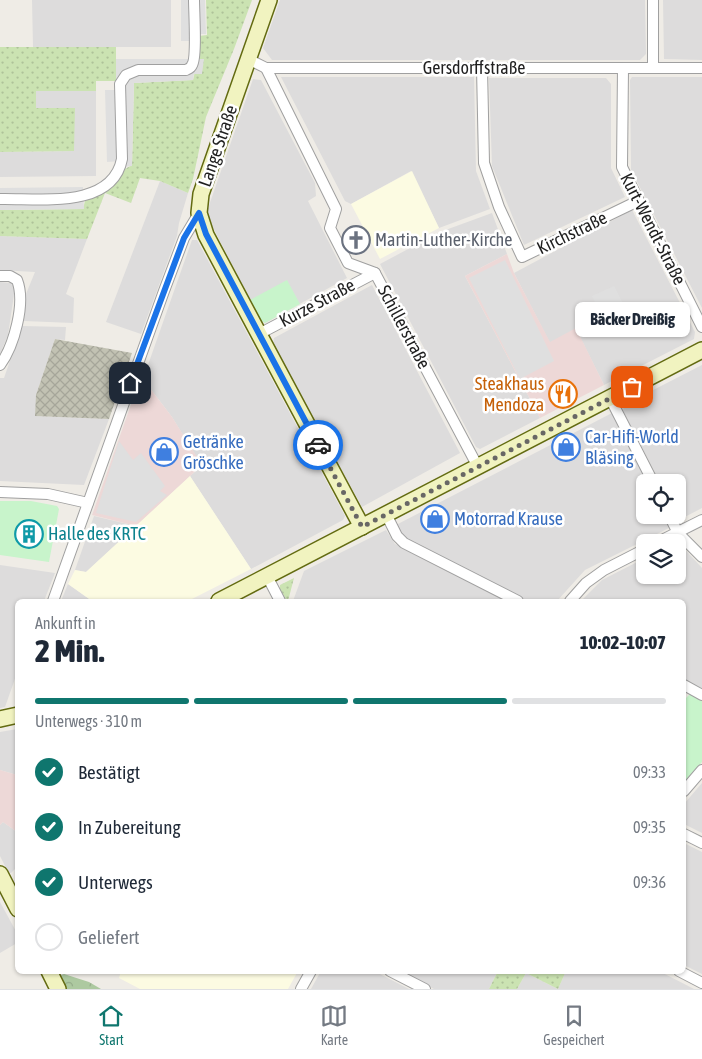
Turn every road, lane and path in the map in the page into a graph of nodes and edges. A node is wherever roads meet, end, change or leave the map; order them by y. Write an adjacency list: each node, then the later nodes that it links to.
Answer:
1 (194, 0): 10 (street)
2 (269, 0): 4 (street, Lange Straße)
3 (653, 0): 8 (street)
4 (248, 59): 5 (street, Gersdorffstraße); 12 (street, Lange Straße)
5 (266, 68): 6 (street, Gersdorffstraße); 13 (street, Schillerstraße)
6 (482, 68): 7 (street, Gersdorffstraße); 11 (street, Kirchstraße)
7 (623, 68): 8 (street, Gersdorffstraße); 11 (street, Kurt-Wendt-Straße)
8 (653, 68): 9 (street, Gersdorffstraße)
9 (702, 68)
10 (0, 199)
11 (638, 201): 15 (street, Kurt-Wendt-Straße)
12 (199, 213): 16 (street); 23 (street, Lange Straße)
13 (375, 273): 16 (street, Kurze Straße); 20 (street, Schillerstraße)
14 (0, 276): 18 (street)
15 (702, 327)
16 (259, 334): 27 (street)
17 (702, 350): 19 (street)
18 (0, 365)
19 (610, 398): 20 (street); 21 (street)
20 (478, 466): 24 (street)
21 (649, 474)
22 (0, 492): 23 (street)
23 (88, 503): 33 (street, Lange Straße)
24 (386, 514): 27 (street); 36 (street)
25 (702, 520): 28 (street)
26 (674, 524): 28 (street)
27 (362, 527): 32 (street)
28 (678, 532): 29 (street); 31 (street)
29 (674, 534)
30 (636, 554): 37 (street)
31 (702, 557)
32 (267, 576): 34 (street); 35 (street)
33 (53, 599)
34 (223, 599)
35 (279, 599)
36 (514, 599)
37 (572, 599)
38 (686, 687): 39 (street)
39 (702, 695)
40 (15, 716): 41 (street)
41 (0, 719)
42 (702, 770): 43 (street)
43 (686, 788)
44 (686, 835): 45 (street)
45 (702, 843)
46 (0, 874): 47 (street)
47 (15, 898)
48 (50, 974): 53 (street)
49 (308, 974): 54 (street)
50 (396, 974): 55 (street)
51 (685, 974): 52 (street)
52 (702, 983)
53 (58, 989)
54 (301, 989)
55 (425, 989)

